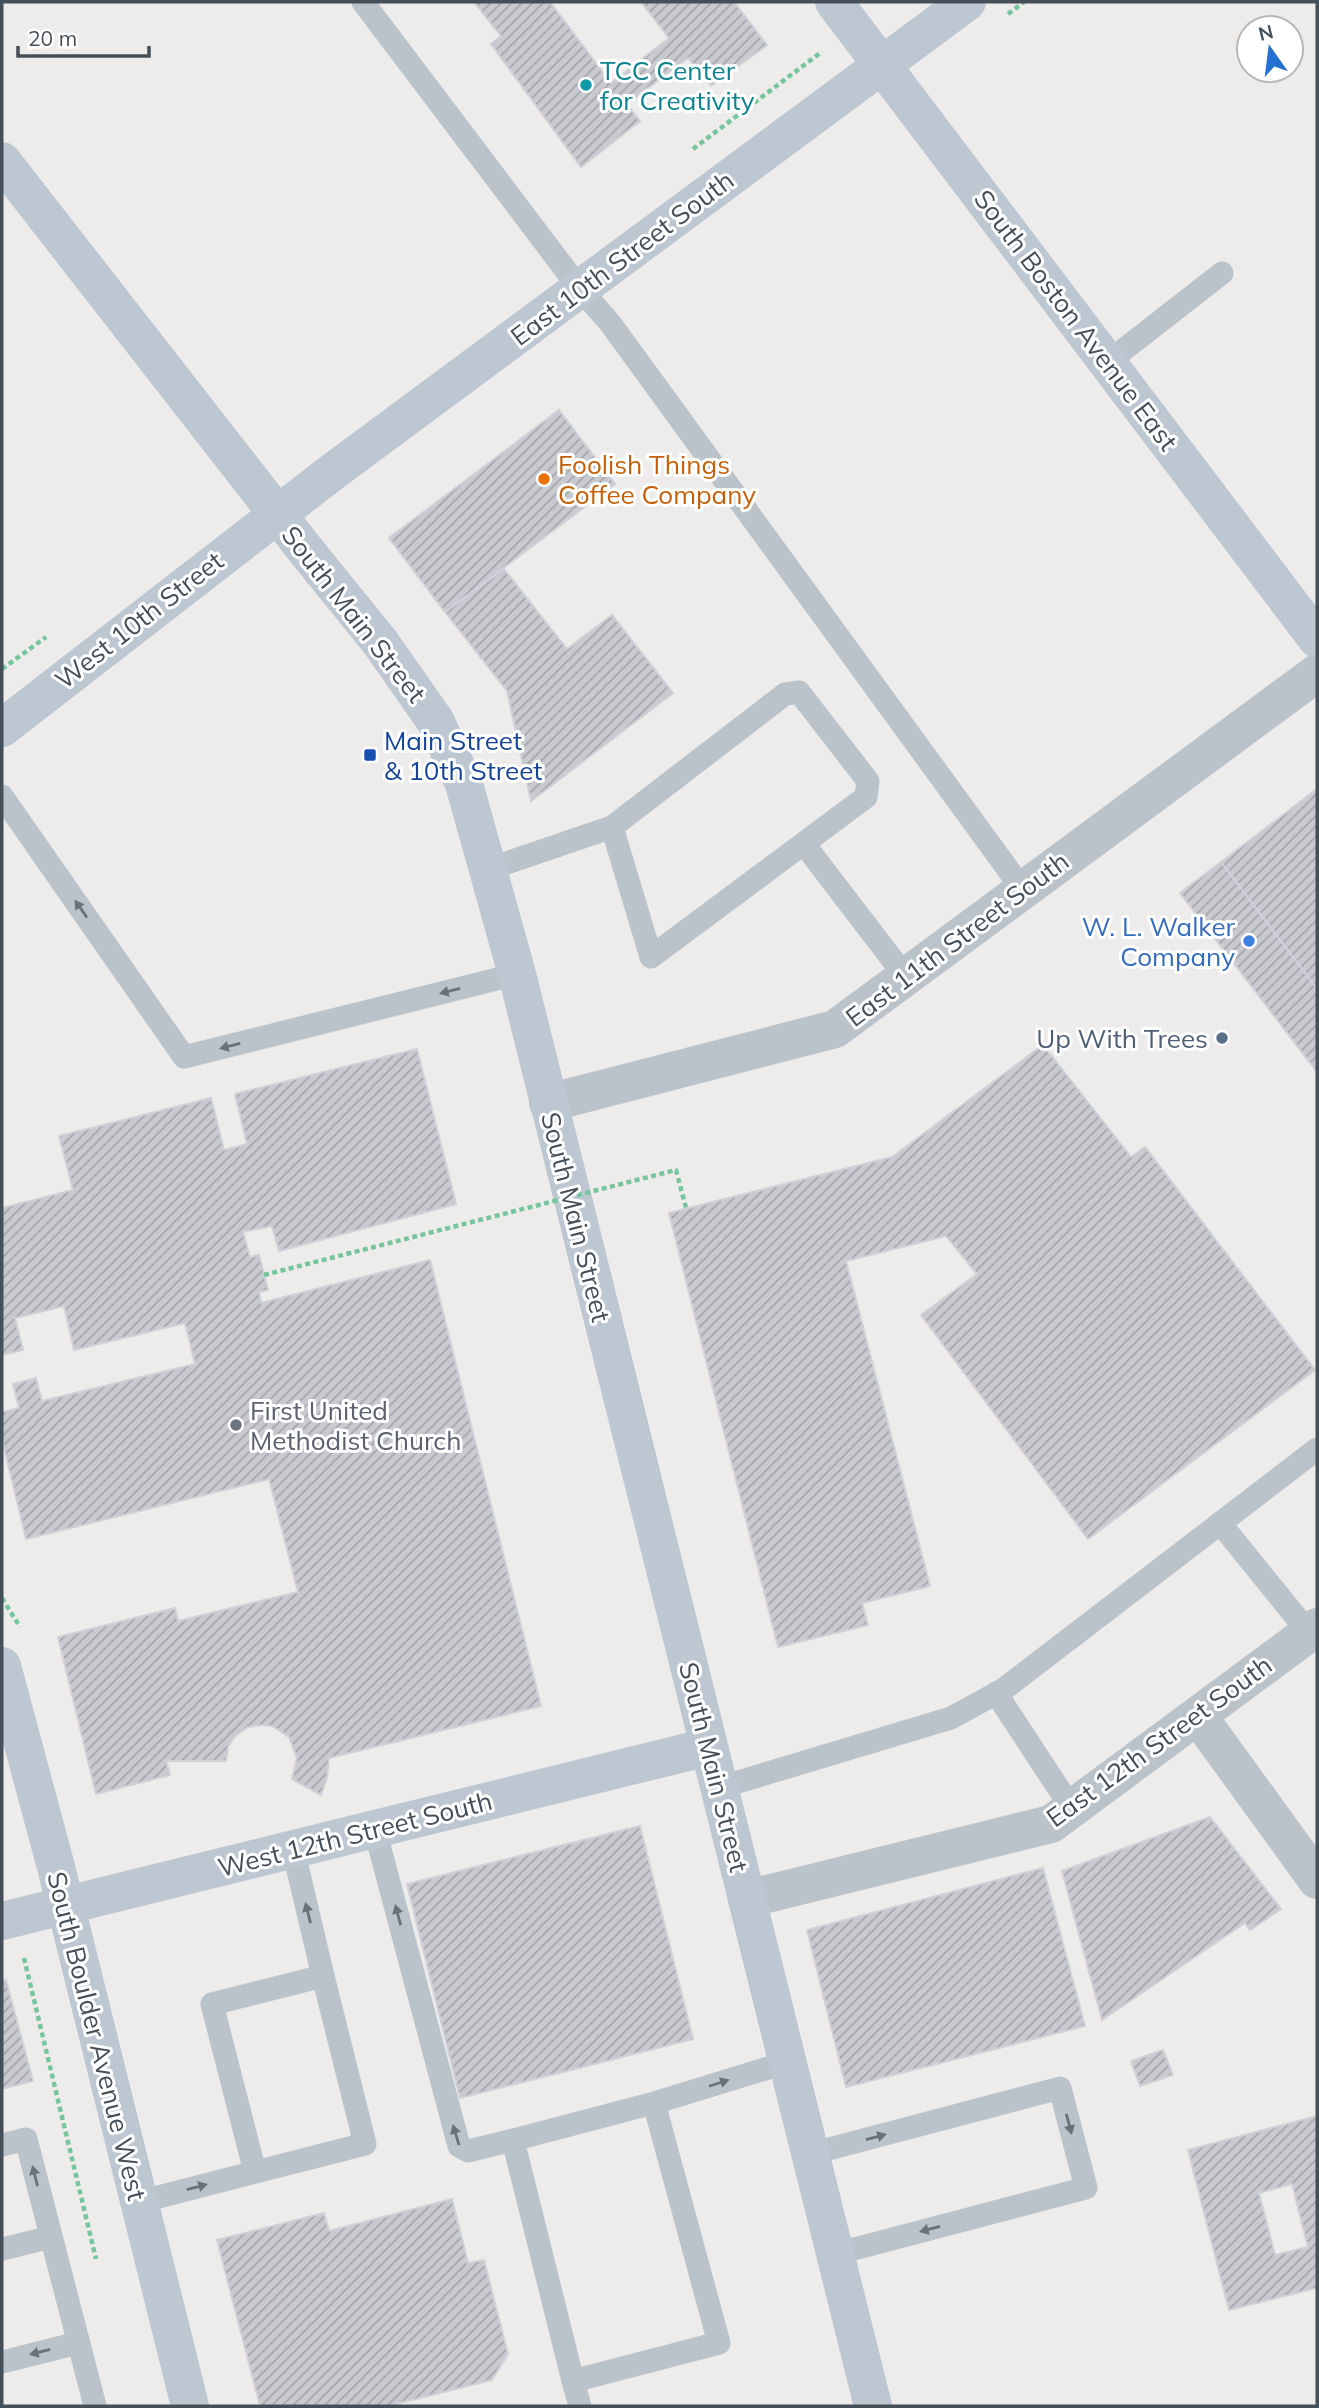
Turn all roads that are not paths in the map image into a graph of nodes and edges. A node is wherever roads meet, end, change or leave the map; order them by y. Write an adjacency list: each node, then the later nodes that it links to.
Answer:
1 (363, 2): 7 (lane)
2 (834, 2): 4 (street, South Boston Avenue East)
3 (967, 2): 4 (street, East 10th Street South)
4 (882, 66): 7 (street, East 10th Street South); 8 (street, South Boston Avenue East)
5 (2, 161): 9 (street, South Main Street)
6 (1222, 273): 8 (lane)
7 (580, 289): 9 (street, East 10th Street South); 17 (lane)
8 (1108, 362): 10 (street, South Boston Avenue East)
9 (277, 514): 12 (street, West 10th Street); 16 (street, South Main Street)
10 (1317, 639)
11 (1317, 673): 17 (street, East 11th Street South)
12 (2, 728)
13 (2, 796): 18 (lane, one-way to 13)
14 (612, 827): 15 (lane); 15 (lane); 16 (lane)
15 (804, 844): 19 (lane)
16 (489, 869): 18 (street, South Main Street)
17 (1023, 890): 19 (street, East 11th Street South)
18 (517, 974): 20 (street, South Main Street)
19 (905, 976): 20 (street, East 11th Street South)
20 (548, 1103): 27 (street, South Main Street)
21 (1317, 1449): 22 (lane)
22 (1220, 1523): 23 (lane); 25 (lane)
23 (1313, 1630): 26 (street, East 12th Street South)
24 (2, 1666): 34 (street, South Boulder Avenue West)
25 (996, 1693): 28 (lane); 29 (lane)
26 (1198, 1716): 29 (street, East 12th Street South); 32 (street)
27 (708, 1747): 28 (street, South Main Street); 30 (street, West 12th Street South)
28 (718, 1788): 33 (street, South Main Street)
29 (1072, 1809): 33 (street, East 12th Street South)
30 (375, 1830): 31 (street, West 12th Street South); 39 (lane, one-way to 30)
31 (293, 1850): 34 (street, West 12th Street South); 36 (lane, one-way to 31)
32 (1317, 1880)
33 (747, 1899): 37 (street, South Main Street)
34 (65, 1905): 35 (street, West 12th Street South); 43 (street, South Boulder Avenue West)
35 (6, 1920)
36 (324, 1976): 42 (lane); 42 (lane)
37 (788, 2062): 38 (lane, one-way to 37); 41 (street, South Main Street)
38 (654, 2103): 39 (lane); 49 (lane)
39 (513, 2140): 49 (lane)
40 (2, 2145): 44 (lane, one-way to 40)
41 (810, 2154): 46 (street, South Main Street); 46 (lane, one-way to 46)
42 (255, 2172): 43 (lane, one-way to 42)
43 (139, 2202): 51 (street, South Boulder Avenue West)
44 (51, 2237): 45 (lane); 47 (lane)
45 (2, 2249)
46 (835, 2253): 53 (street, South Main Street)
47 (78, 2343): 48 (lane, one-way to 48); 50 (lane)
48 (2, 2362)
49 (573, 2381): 52 (lane)
50 (94, 2406)
51 (190, 2406)
52 (580, 2406)
53 (873, 2406)

